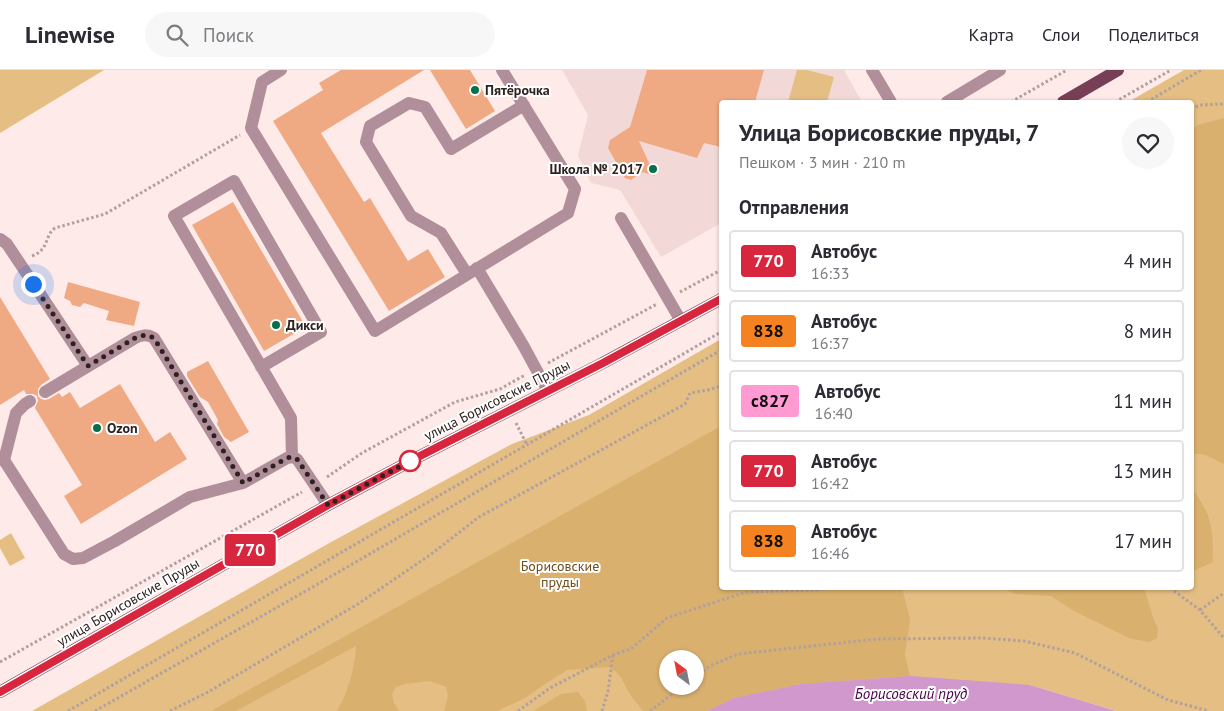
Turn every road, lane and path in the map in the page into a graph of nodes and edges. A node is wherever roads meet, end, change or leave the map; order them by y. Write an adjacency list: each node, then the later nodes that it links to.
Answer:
1 (281, 70): 18 (lane)
2 (502, 70): 16 (lane)
3 (872, 70): 9 (lane)
4 (1000, 70): 10 (lane)
5 (1067, 70): 11 (path)
6 (1118, 70): 12 (main road)
7 (1171, 70): 13 (path)
8 (1202, 70): 14 (path)
9 (890, 100)
10 (950, 100)
11 (1014, 100)
12 (1066, 100)
13 (1118, 100)
14 (1150, 100)
15 (1224, 104): 17 (path)
16 (524, 105): 22 (lane); 22 (lane)
17 (1194, 108)
18 (251, 128): 21 (path); 22 (lane)
19 (621, 218): 24 (lane)
20 (0, 239): 21 (lane)
21 (15, 258): 29 (lane)
22 (472, 271): 31 (lane)
23 (719, 271): 24 (path)
24 (668, 299): 26 (lane); 31 (path)
25 (719, 300): 26 (main road, улица Борисовские Пруды)
26 (681, 321): 33 (main road, улица Борисовские Пруды)
27 (719, 333): 51 (path)
28 (719, 351): 52 (path)
29 (88, 366): 34 (lane); 38 (lane)
30 (261, 367): 30 (lane); 36 (lane)
31 (536, 369): 33 (lane); 39 (path)
32 (719, 387): 53 (path)
33 (548, 391): 40 (main road, улица Борисовские Пруды)
34 (45, 392)
35 (30, 401): 37 (lane)
36 (292, 457): 38 (lane); 39 (lane)
37 (2, 460): 38 (lane)
38 (243, 483)
39 (315, 485): 40 (lane); 47 (path)
40 (328, 505): 49 (main road, улица Борисовские Пруды)
41 (818, 590): 46 (path)
42 (1173, 590): 44 (path)
43 (1224, 593): 44 (path)
44 (1200, 610): 45 (path)
45 (1224, 638)
46 (612, 656): 54 (path); 55 (path)
47 (0, 662)
48 (704, 670): 57 (path)
49 (0, 692)
50 (671, 695): 56 (path)
51 (68, 711)
52 (95, 711)
53 (170, 711)
54 (518, 711)
55 (602, 711)
56 (650, 711)
57 (1209, 711)

